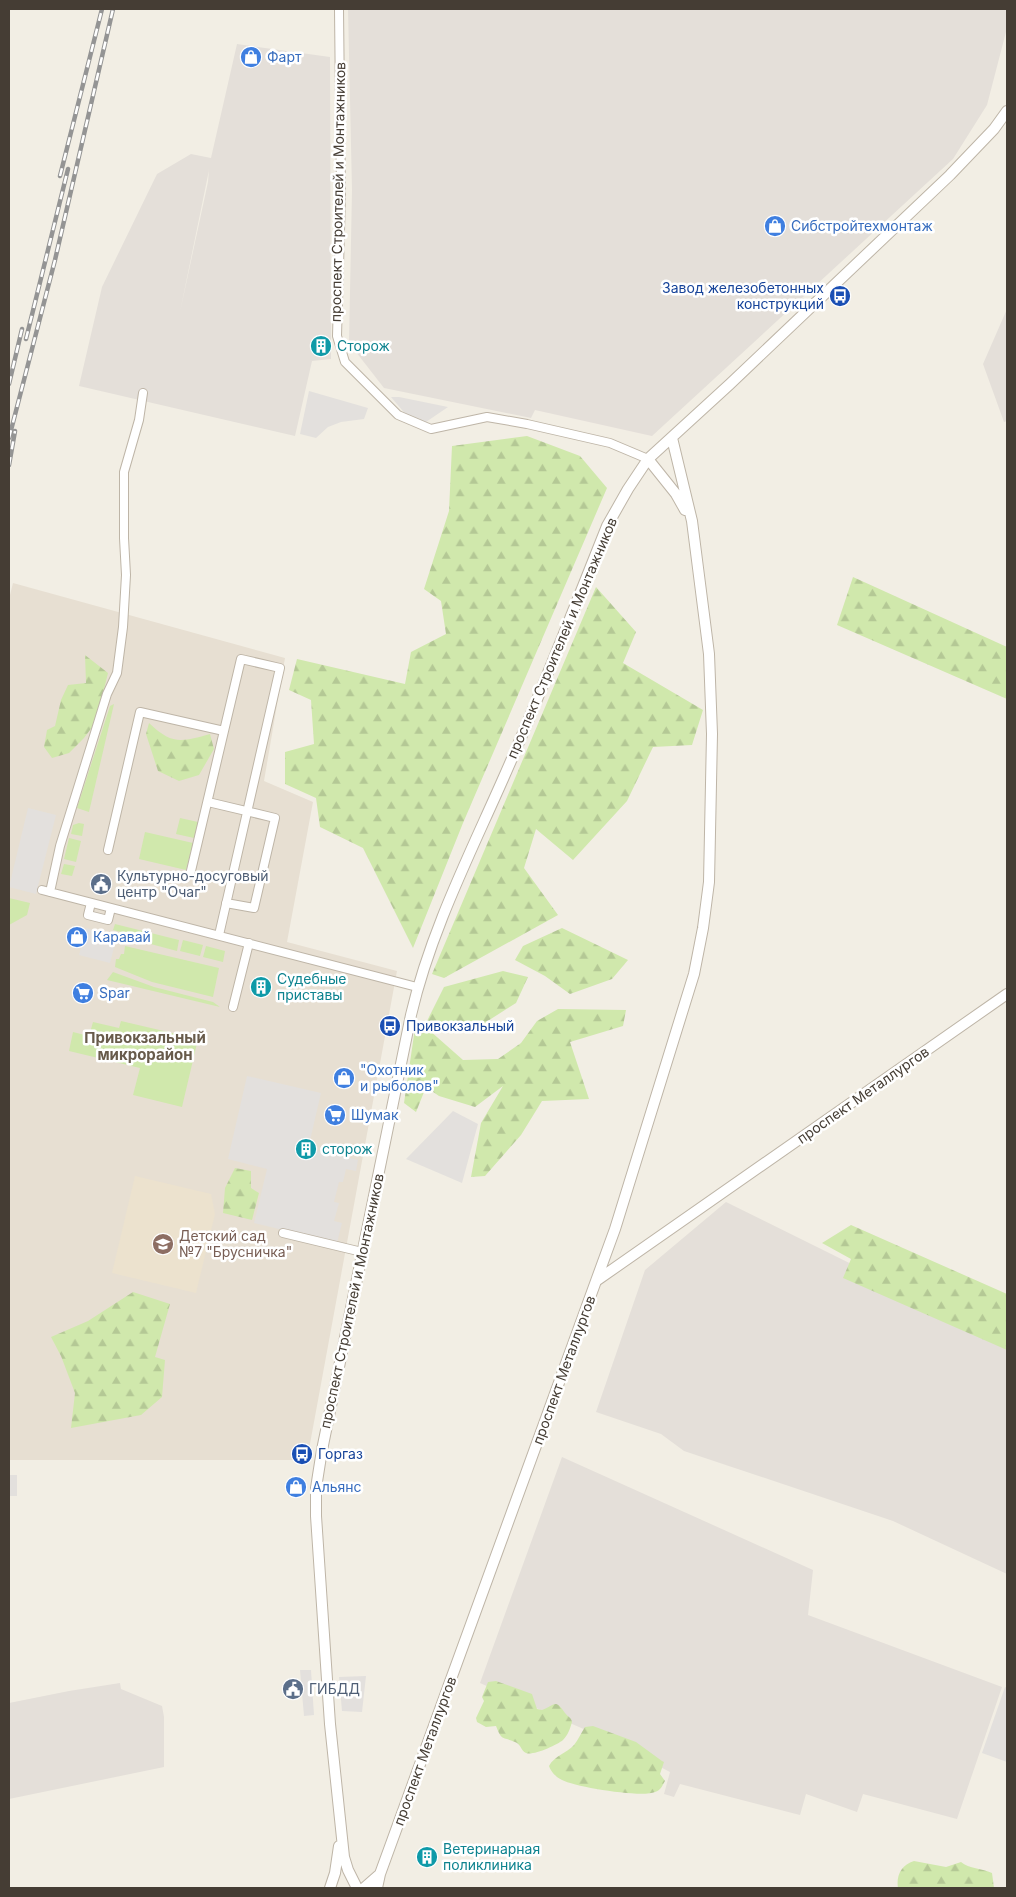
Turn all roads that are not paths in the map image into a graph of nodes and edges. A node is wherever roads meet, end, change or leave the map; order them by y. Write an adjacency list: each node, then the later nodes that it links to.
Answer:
1 (339, 9): 5 (street, проспект Строителей и Монтажников)
2 (1007, 111): 4 (street)
3 (143, 394): 12 (street)
4 (672, 438): 5 (street); 6 (street)
5 (648, 459): 6 (street); 17 (street, проспект Строителей и Монтажников)
6 (692, 521): 22 (street)
7 (224, 731): 8 (street); 9 (street); 10 (street)
8 (208, 802): 9 (street); 11 (street)
9 (247, 811): 13 (street); 13 (street)
10 (108, 850)
11 (190, 876)
12 (91, 902): 14 (street); 14 (street)
13 (226, 904): 15 (street)
14 (111, 908): 15 (street)
15 (219, 935): 16 (street)
16 (249, 943): 17 (street); 19 (street)
17 (417, 987): 21 (street, проспект Строителей и Монтажников)
18 (1007, 994): 22 (street, проспект Металлургов)
19 (233, 1007)
20 (282, 1233): 21 (street)
21 (362, 1252): 23 (street, проспект Строителей и Монтажников)
22 (596, 1281): 24 (street, проспект Металлургов)
23 (341, 1828): 25 (street, проспект Строителей и Монтажников); 26 (street, проспект Строителей и Монтажников)
24 (380, 1874): 27 (street, проспект Металлургов); 28 (street, проспект Металлургов)
25 (330, 1888)
26 (357, 1888)
27 (364, 1888)
28 (377, 1888)

